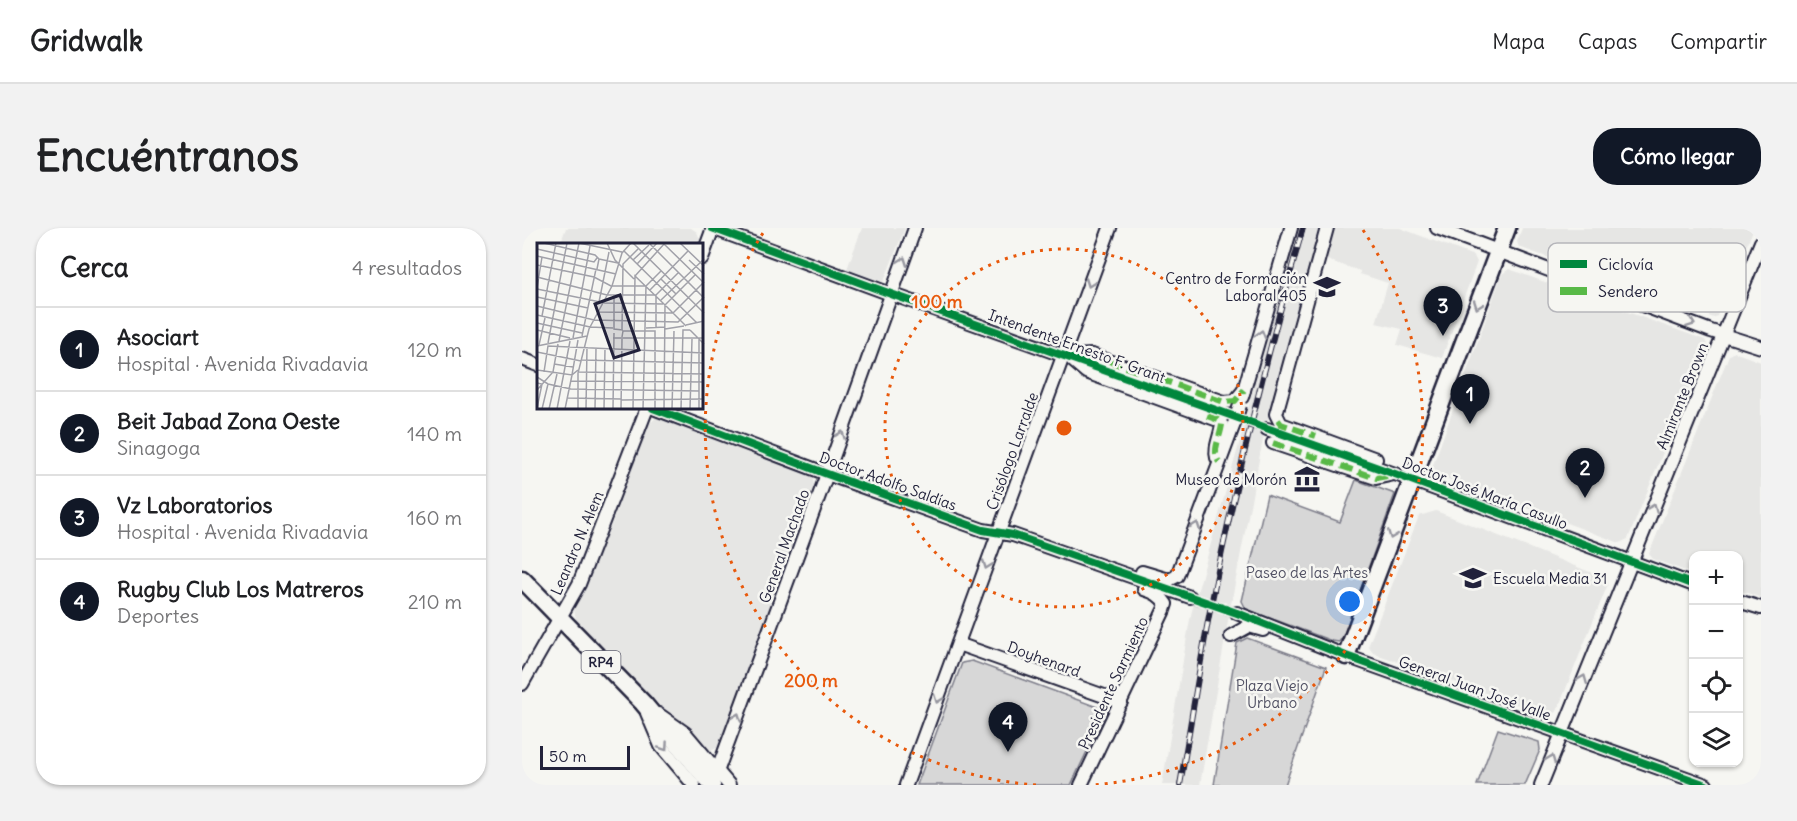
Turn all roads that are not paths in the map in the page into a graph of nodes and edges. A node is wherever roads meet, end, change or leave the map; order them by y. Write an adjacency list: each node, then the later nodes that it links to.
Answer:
1 (713, 228): 10 (street); 13 (street, Intendente Ernesto F. Grant)
2 (915, 228): 13 (street, General Machado, one-way to 2)
3 (1110, 228): 18 (street, Crisólogo Larralde, one-way to 18)
4 (1292, 228): 21 (street, one-way to 4)
5 (1327, 228): 29 (street, Doctor José María Casullo)
6 (1437, 228): 9 (street)
7 (1507, 228): 9 (main road)
8 (1761, 242): 12 (street, Almirante Brown)
9 (1498, 250): 11 (street, one-way to 11); 30 (main road, one-way to 30)
10 (704, 253)
11 (1548, 269)
12 (1746, 280)
13 (891, 294): 18 (street, Intendente Ernesto F. Grant); 28 (street, General Machado, one-way to 13)
14 (1663, 312): 16 (street, one-way to 16)
15 (1733, 312): 16 (street, Almirante Brown)
16 (1724, 335): 17 (street); 32 (street, Almirante Brown, one-way to 16)
17 (1761, 347)
18 (1066, 356): 21 (street, Intendente Ernesto F. Grant); 24 (street, Intendente Ernesto F. Grant); 27 (street, Intendente Ernesto F. Grant); 31 (street, Crisólogo Larralde)
19 (522, 359): 20 (street)
20 (537, 365)
21 (1244, 390): 24 (street, bridge)
22 (646, 410): 41 (street, Leandro N. Alem)
23 (658, 410): 28 (street, Doctor Adolfo Saldías)
24 (1232, 420): 27 (street)
25 (1267, 429): 29 (street, Doctor José María Casullo)
26 (1273, 444): 29 (street, Doctor José María Casullo)
27 (1219, 462): 33 (street, Doctor Adolfo Saldías, one-way to 27)
28 (827, 474): 31 (street, Doctor Adolfo Saldías); 50 (street, General Machado, one-way to 28)
29 (1395, 474): 30 (street, Doctor José María Casullo)
30 (1412, 481): 32 (street, Doctor José María Casullo); 45 (main road, one-way to 45)
31 (998, 533): 33 (street, Doctor Adolfo Saldías); 44 (street, Crisólogo Larralde, one-way to 44)
32 (1631, 562): 35 (street, Doctor José María Casullo); 49 (street, Almirante Brown, one-way to 32)
33 (1116, 572): 36 (street, Doctor Adolfo Saldías); 37 (street)
34 (522, 579): 41 (main road, RP4)
35 (1689, 583)
36 (1158, 594): 47 (street, Presidente Sarmiento)
37 (1190, 597)
38 (1743, 603): 39 (street)
39 (1761, 609)
40 (1237, 614): 43 (street, General Juan José Valle)
41 (560, 620): 46 (street, Leandro N. Alem); 48 (main road, RP4)
42 (1231, 636): 43 (street, General Juan José Valle)
43 (1303, 640): 45 (street, General Juan José Valle)
44 (958, 644): 47 (street, Doyhenard); 53 (street, Crisólogo Larralde, one-way to 53)
45 (1346, 656): 49 (street, General Juan José Valle)
46 (522, 684)
47 (1120, 702): 54 (street, Presidente Sarmiento)
48 (643, 704): 50 (main road, RP4); 50 (street); 51 (street, one-way to 51)
49 (1561, 733): 55 (street, Almirante Brown, one-way to 49); 56 (street, General Juan José Valle)
50 (715, 778): 52 (street)
51 (694, 785)
52 (729, 785)
53 (906, 785)
54 (1081, 785)
55 (1541, 785)
56 (1706, 785)

